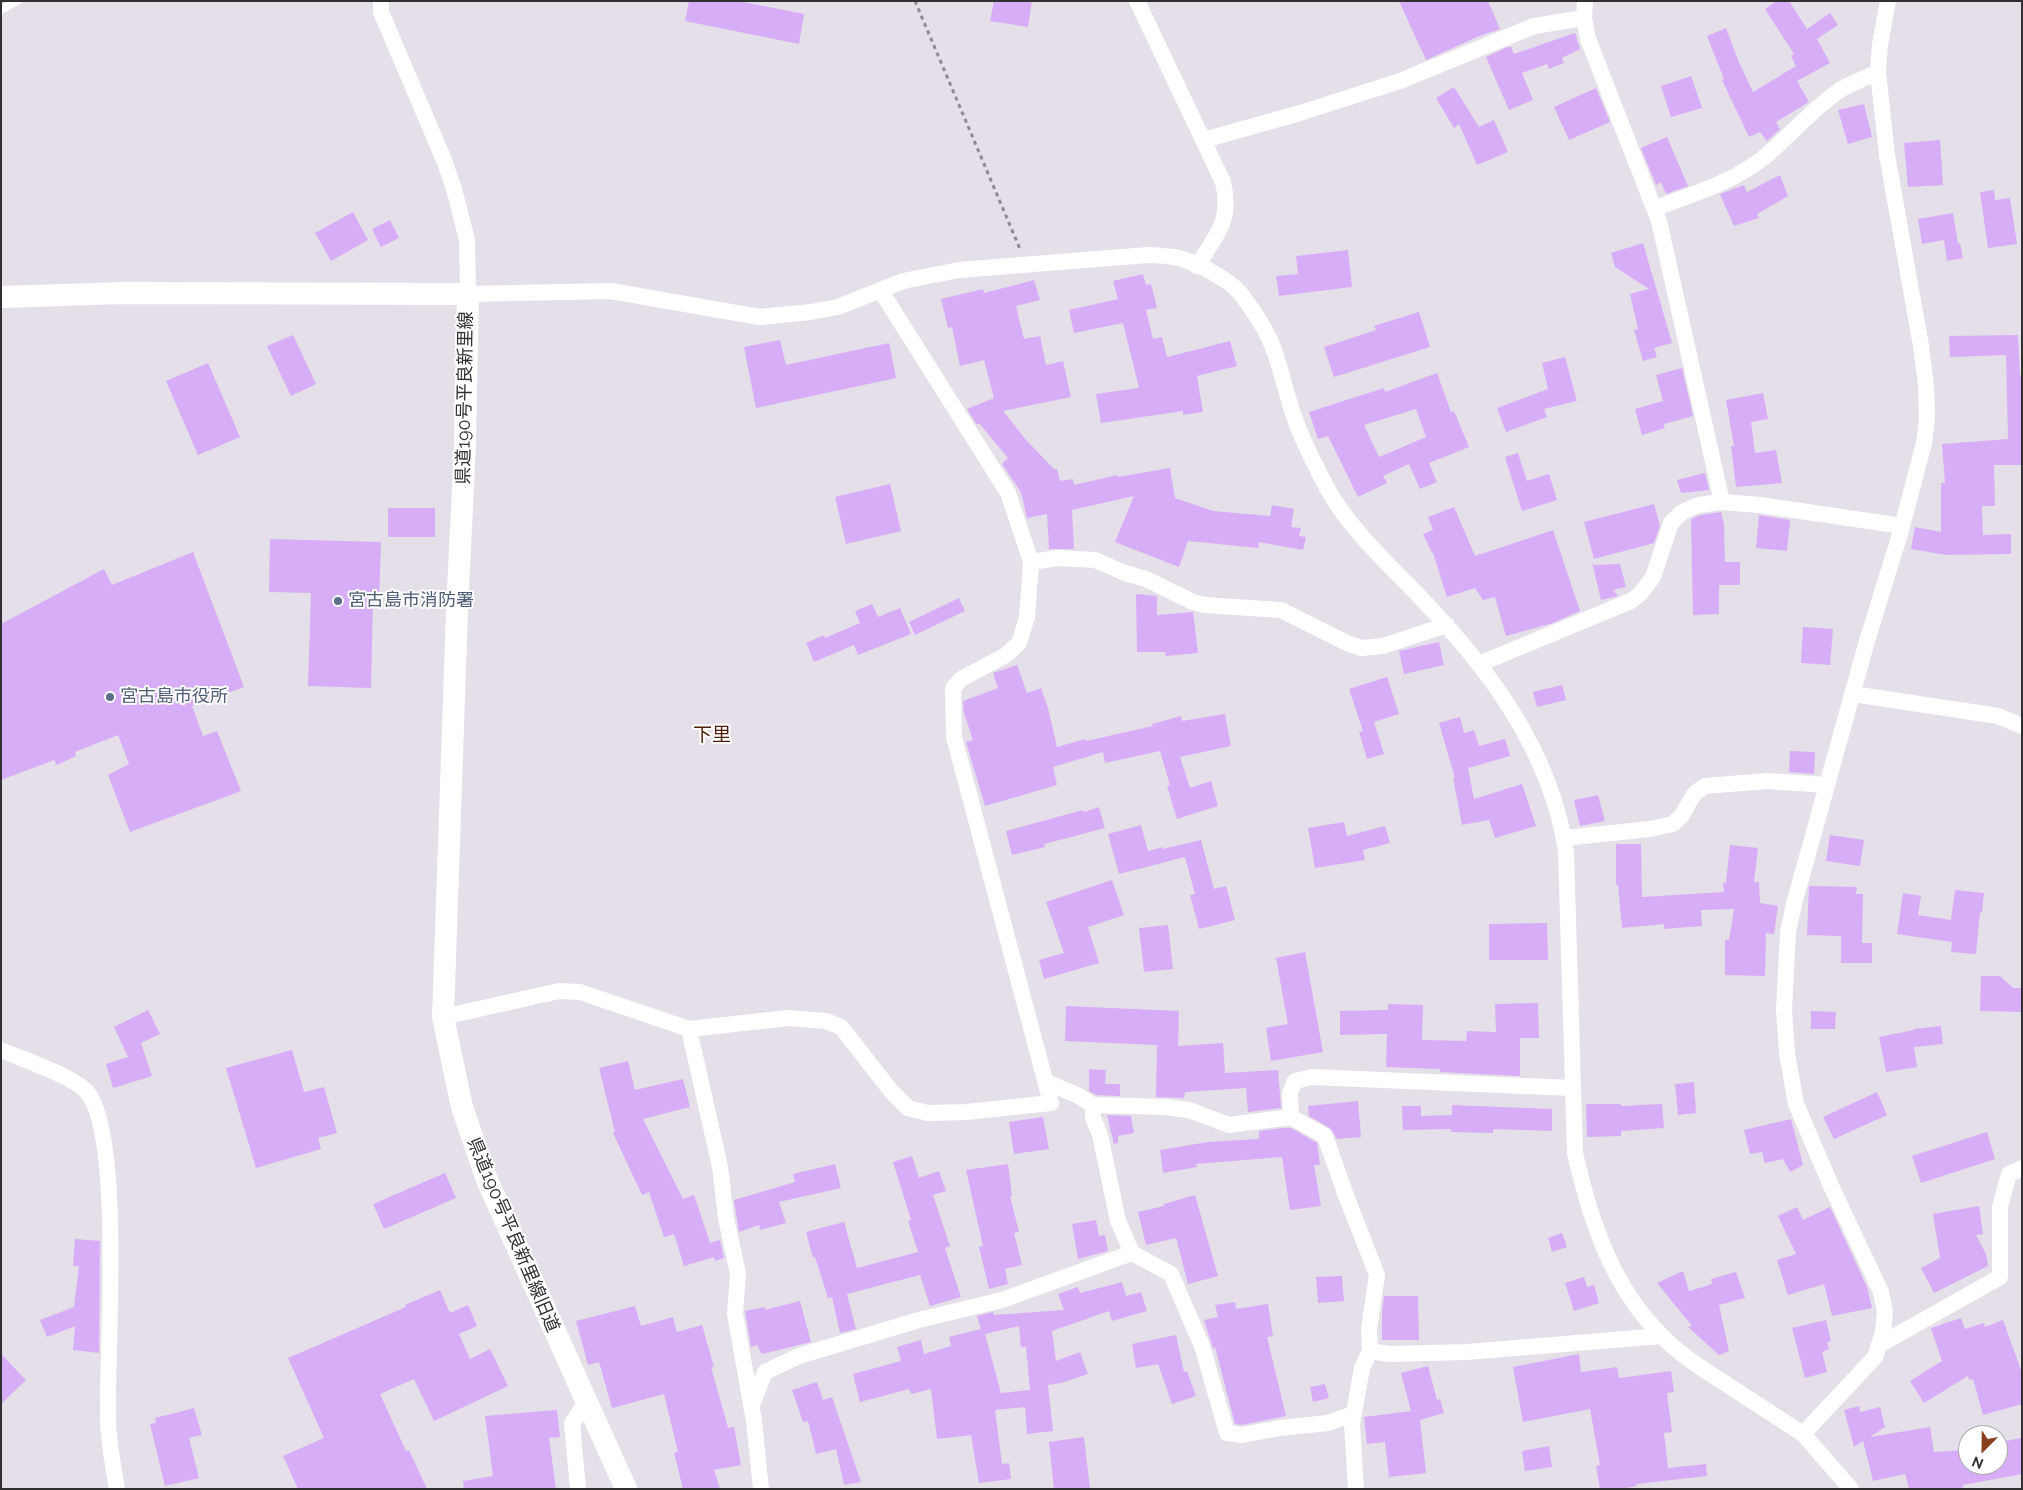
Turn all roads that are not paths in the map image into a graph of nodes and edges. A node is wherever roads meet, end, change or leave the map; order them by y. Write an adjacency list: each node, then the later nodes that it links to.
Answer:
1 (16, 1): 6 (lane)
2 (381, 1): 13 (street)
3 (1137, 1): 9 (street)
4 (1586, 1): 7 (street)
5 (1888, 1): 8 (street)
6 (1, 10)
7 (1584, 18): 9 (street); 10 (street)
8 (1878, 72): 10 (street); 16 (street)
9 (1204, 140): 11 (street)
10 (1654, 209): 15 (street)
11 (1197, 266): 12 (street); 18 (street)
12 (881, 291): 13 (street); 17 (street)
13 (468, 294): 14 (main road, 県道190号平良新里線); 23 (main road, 県道190号平良新里線)
14 (1, 297)
15 (1722, 502): 16 (street); 19 (street)
16 (1902, 526): 20 (street)
17 (1031, 562): 18 (street); 28 (street)
18 (1447, 625): 19 (street)
19 (1479, 664): 24 (street)
20 (1853, 694): 21 (street); 22 (street)
21 (2022, 726)
22 (1826, 785): 24 (street); 35 (street)
23 (449, 818): 25 (main road, 県道190号平良新里線旧道)
24 (1564, 838): 29 (street)
25 (443, 1017): 26 (street); 37 (main road, 県道190号平良新里線旧道)
26 (690, 1028): 28 (street); 38 (street)
27 (1, 1050): 41 (street)
28 (1046, 1082): 30 (street)
29 (1572, 1088): 31 (street); 34 (street)
30 (1093, 1105): 31 (street); 33 (street)
31 (1291, 1116): 36 (street)
32 (2022, 1168): 35 (street)
33 (1132, 1253): 38 (street); 39 (street)
34 (1662, 1336): 36 (street); 40 (street)
35 (1880, 1344): 40 (street)
36 (1370, 1351): 39 (street)
37 (586, 1401): 42 (street); 43 (main road, 県道190号平良新里線旧道)
38 (752, 1404): 44 (street)
39 (1353, 1414): 45 (street)
40 (1803, 1434): 46 (street)
41 (117, 1489)
42 (578, 1489)
43 (626, 1489)
44 (761, 1489)
45 (1356, 1489)
46 (1851, 1489)

